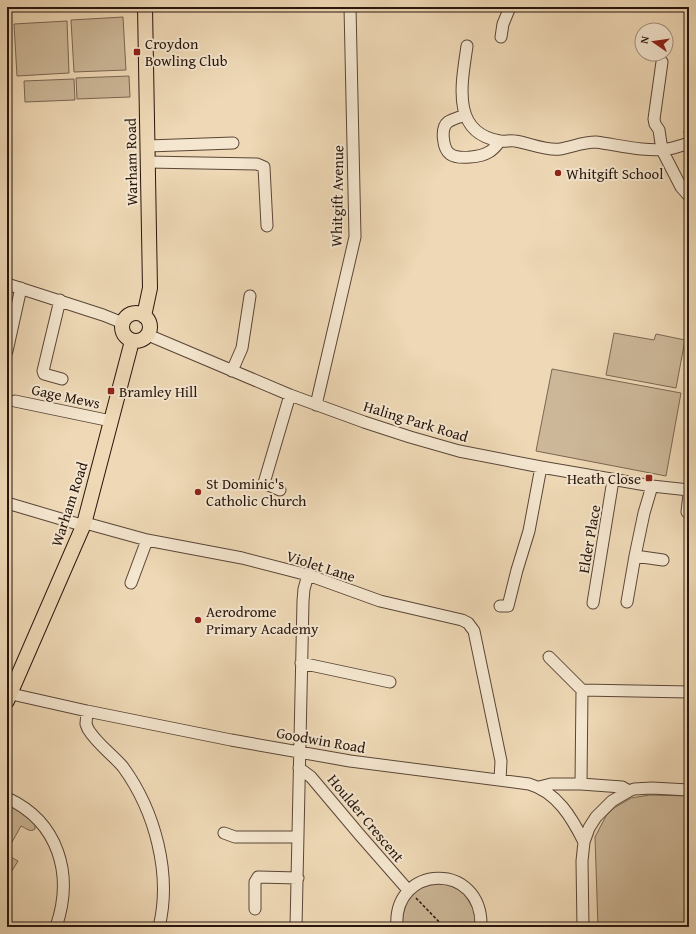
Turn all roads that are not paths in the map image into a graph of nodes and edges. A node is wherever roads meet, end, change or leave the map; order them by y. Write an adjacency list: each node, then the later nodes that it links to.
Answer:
1 (145, 7): 11 (main road, Warham Road)
2 (350, 7): 29 (street, Whitgift Avenue)
3 (510, 7): 4 (street)
4 (501, 37)
5 (467, 46): 7 (street)
6 (662, 62): 12 (street)
7 (465, 115): 8 (street); 8 (street)
8 (500, 141): 12 (street)
9 (233, 143): 11 (street)
10 (688, 143): 12 (street)
11 (148, 146): 13 (main road, Warham Road)
12 (662, 150): 14 (street)
13 (148, 162): 15 (street); 20 (main road, Warham Road)
14 (689, 196)
15 (267, 226)
16 (7, 284): 17 (street)
17 (21, 288): 19 (street); 24 (street)
18 (250, 296): 25 (street)
19 (60, 300): 21 (street); 26 (street)
20 (144, 316): 21 (main road); 22 (main road)
21 (122, 324): 23 (main road)
22 (148, 335): 23 (main road); 25 (street, Haling Park Road)
23 (132, 341): 30 (main road, Warham Road)
24 (7, 351)
25 (232, 371): 27 (street, Haling Park Road)
26 (62, 379)
27 (290, 395): 29 (street, Haling Park Road); 34 (street)
28 (15, 400): 30 (street, Gage Mews)
29 (316, 405): 31 (street, Haling Park Road)
30 (111, 421): 39 (main road, Warham Road)
31 (541, 467): 32 (street, Haling Park Road); 47 (street)
32 (613, 480): 33 (street, Haling Park Road); 45 (street, Elder Place)
33 (652, 486): 35 (street, Haling Park Road); 41 (street)
34 (280, 490)
35 (689, 490)
36 (689, 494): 38 (street)
37 (7, 504): 39 (street, Violet Lane)
38 (687, 512)
39 (84, 524): 40 (street, Violet Lane); 53 (main road, Warham Road)
40 (147, 540): 43 (street, Violet Lane); 44 (street)
41 (635, 556): 42 (street); 46 (street)
42 (662, 560)
43 (308, 575): 49 (street); 57 (street, Violet Lane)
44 (131, 583)
45 (593, 602)
46 (627, 602)
47 (500, 606)
48 (549, 657): 51 (street)
49 (301, 662): 50 (street); 55 (street)
50 (390, 682)
51 (582, 690): 52 (street); 58 (street)
52 (689, 692)
53 (8, 696): 54 (street, Goodwin Road)
54 (87, 711): 55 (street, Goodwin Road); 70 (street)
55 (299, 752): 56 (street); 57 (street, Goodwin Road)
56 (299, 768): 64 (street); 67 (street, Houlder Crescent)
57 (500, 780): 59 (street, Goodwin Road)
58 (581, 784): 59 (street, Goodwin Road); 61 (street, Goodwin Road)
59 (539, 787): 65 (street)
60 (689, 790): 61 (street)
61 (629, 791): 65 (street)
62 (7, 798): 69 (street)
63 (224, 834): 64 (street)
64 (298, 837): 66 (street)
65 (584, 842): 74 (street)
66 (298, 878): 68 (street); 71 (street)
67 (408, 890): 72 (street); 73 (street)
68 (255, 909)
69 (56, 927)
70 (159, 927)
71 (296, 927)
72 (397, 927)
73 (481, 927)
74 (583, 927)

